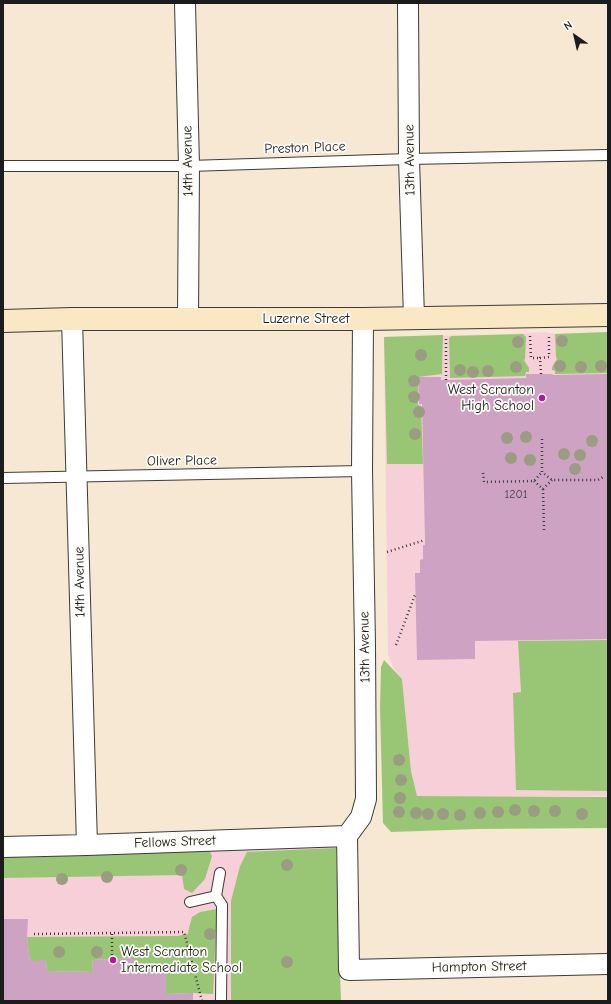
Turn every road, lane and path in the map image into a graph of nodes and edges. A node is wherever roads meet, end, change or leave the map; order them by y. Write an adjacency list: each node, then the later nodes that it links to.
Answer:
1 (185, 3): 6 (street, 14th Avenue)
2 (408, 3): 4 (street, 13th Avenue)
3 (608, 155): 4 (lane, Preston Place)
4 (409, 159): 6 (lane, Preston Place); 8 (street, 13th Avenue)
5 (3, 166): 6 (lane, Preston Place)
6 (188, 166): 11 (street, 14th Avenue)
7 (608, 315): 8 (street, Luzerne Street)
8 (414, 317): 10 (street, Luzerne Street)
9 (72, 319): 11 (street, Luzerne Street); 12 (street, Luzerne Street); 23 (street, 14th Avenue)
10 (363, 319): 11 (street, Luzerne Street); 20 (street, 13th Avenue)
11 (188, 320)
12 (3, 322)
13 (446, 332): 18 (path)
14 (549, 332): 16 (path)
15 (530, 333): 16 (path)
16 (540, 358): 17 (path)
17 (541, 374)
18 (446, 380)
19 (542, 439): 21 (path)
20 (362, 471): 23 (lane, Oliver Place); 34 (street, 13th Avenue)
21 (542, 472): 26 (path); 27 (path)
22 (483, 473): 27 (path)
23 (77, 477): 25 (lane, Oliver Place); 35 (street, 14th Avenue)
24 (603, 477): 26 (path)
25 (3, 478)
26 (552, 480): 28 (path)
27 (534, 481): 28 (path)
28 (543, 489): 29 (path)
29 (544, 531)
30 (425, 540): 31 (path)
31 (387, 552)
32 (415, 595): 33 (path)
33 (396, 645)
34 (347, 836): 35 (street, Fellows Street); 43 (street, Hampton Street)
35 (87, 845): 36 (street, Fellows Street)
36 (3, 847)
37 (220, 873): 38 (lane)
38 (216, 896): 39 (lane); 45 (lane)
39 (190, 902)
40 (112, 933): 41 (path); 42 (path); 44 (path)
41 (34, 934)
42 (112, 959)
43 (608, 964)
44 (202, 1001)
45 (221, 1001)

